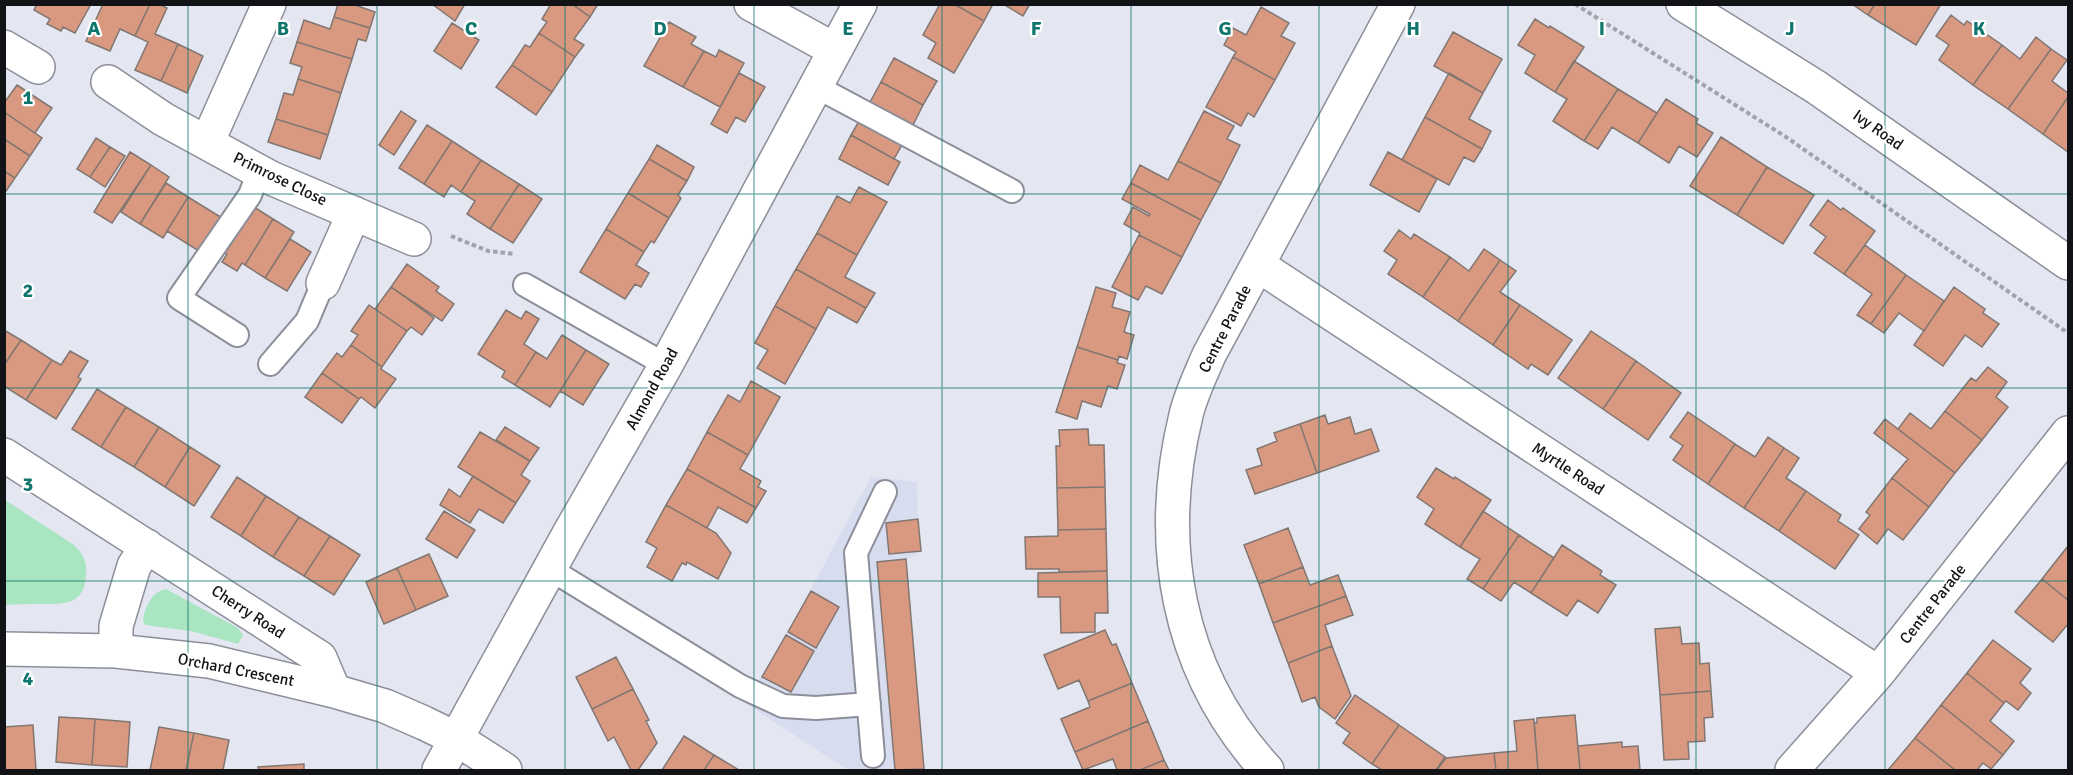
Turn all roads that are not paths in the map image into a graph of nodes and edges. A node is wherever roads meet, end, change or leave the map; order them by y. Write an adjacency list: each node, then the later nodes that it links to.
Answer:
1 (269, 4): 11 (street)
2 (751, 4): 7 (street)
3 (860, 4): 7 (street, Almond Road)
4 (1398, 4): 17 (street, Centre Parade)
5 (1683, 4): 16 (street, Ivy Road)
6 (4, 47): 8 (street)
7 (835, 50): 10 (street, Almond Road)
8 (38, 67)
9 (108, 82): 11 (street, Primrose Close)
10 (815, 86): 13 (lane); 22 (street, Almond Road)
11 (207, 142): 12 (street, Primrose Close)
12 (259, 171): 14 (street, Primrose Close); 20 (lane)
13 (1012, 191)
14 (354, 213): 15 (street, Primrose Close); 18 (street)
15 (414, 239)
16 (2068, 263)
17 (1258, 265): 30 (street, Myrtle Road); 37 (street, Centre Parade)
18 (323, 283): 21 (lane)
19 (525, 285): 22 (lane)
20 (237, 335)
21 (270, 364)
22 (666, 365): 27 (street, Almond Road)
23 (2068, 434): 30 (street, Centre Parade)
24 (4, 455): 26 (street, Cherry Road)
25 (885, 492): 32 (lane)
26 (147, 546): 29 (street); 31 (street, Cherry Road)
27 (550, 569): 32 (lane); 33 (street, Almond Road)
28 (4, 649): 29 (street, Orchard Crescent)
29 (116, 651): 31 (street, Orchard Crescent)
30 (1878, 673): 38 (street, Centre Parade)
31 (334, 691): 33 (street, Orchard Crescent)
32 (869, 704): 34 (lane)
33 (457, 739): 35 (street, Almond Road); 36 (street, Orchard Crescent)
34 (873, 756)
35 (439, 771)
36 (505, 771)
37 (1267, 771)
38 (1792, 771)

